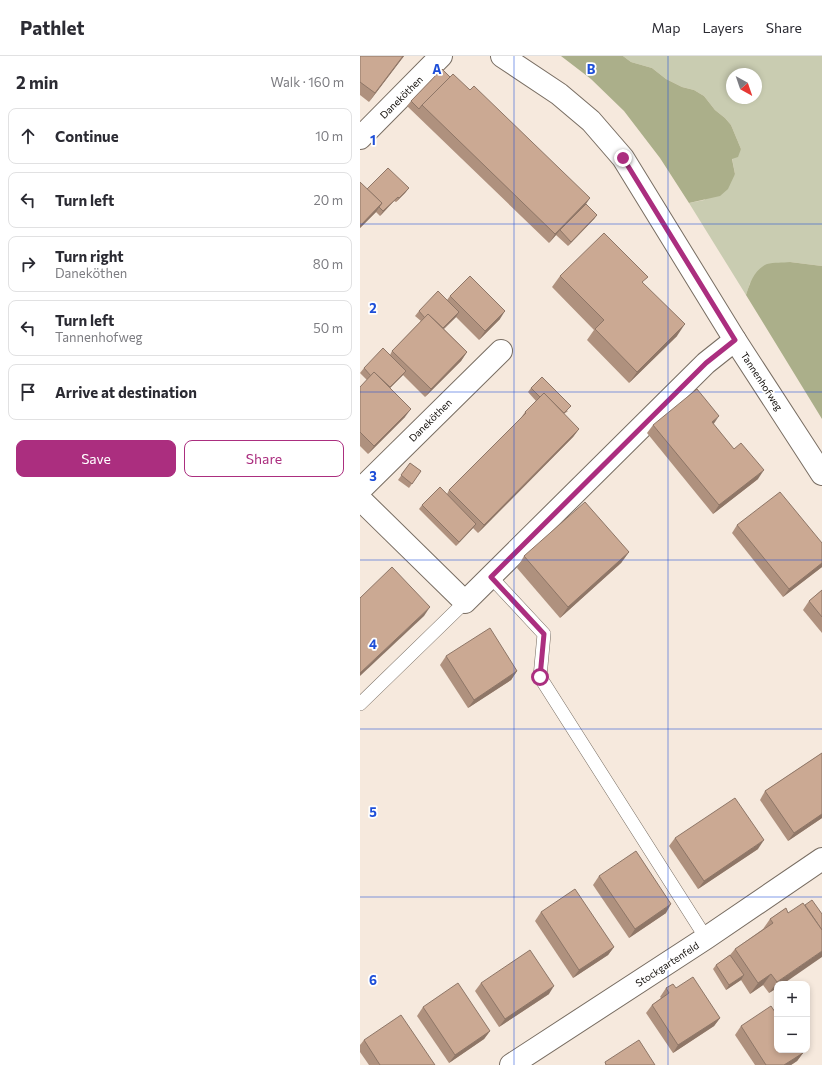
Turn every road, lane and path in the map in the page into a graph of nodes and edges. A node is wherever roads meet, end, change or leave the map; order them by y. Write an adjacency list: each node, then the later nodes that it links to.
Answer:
1 (441, 56): 3 (street, Daneköthen)
2 (502, 56): 4 (street, Tannenhofweg)
3 (360, 138)
4 (735, 340): 6 (street, Tannenhofweg); 9 (street)
5 (500, 351): 7 (street, Daneköthen)
6 (822, 474)
7 (360, 490)
8 (364, 511): 10 (street)
9 (491, 577): 10 (street); 13 (lane)
10 (465, 602): 11 (lane)
11 (360, 704)
12 (822, 859): 13 (street, Stockgartenfeld)
13 (706, 938): 14 (street, Stockgartenfeld)
14 (511, 1065)

